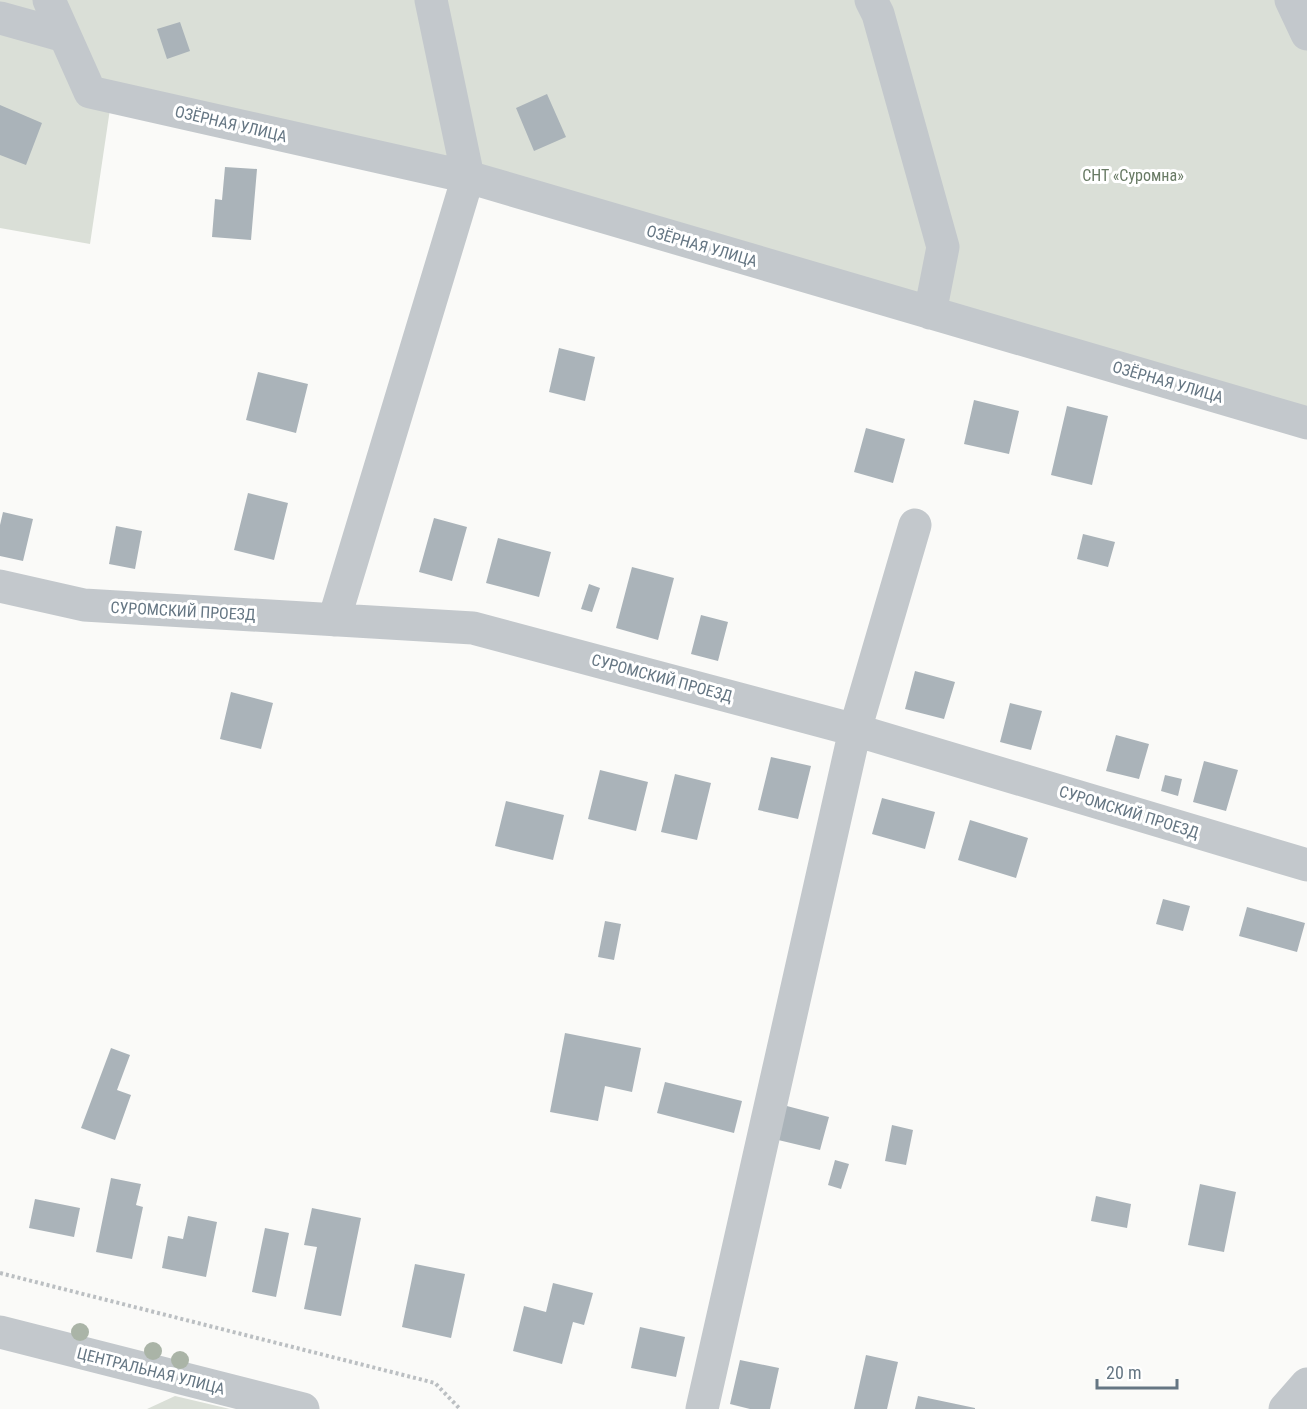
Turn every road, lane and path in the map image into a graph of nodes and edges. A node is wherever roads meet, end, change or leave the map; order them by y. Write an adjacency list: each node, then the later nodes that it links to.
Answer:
1 (49, 0): 7 (street)
2 (431, 0): 8 (street)
3 (871, 0): 9 (street)
4 (1292, 0): 6 (street)
5 (0, 18): 7 (street)
6 (1307, 34)
7 (66, 36): 8 (street, ОЗЁРНАЯ УЛИЦА)
8 (468, 177): 9 (street, ОЗЁРНАЯ УЛИЦА); 13 (street)
9 (930, 313): 10 (street, ОЗЁРНАЯ УЛИЦА)
10 (1307, 423)
11 (915, 525): 14 (street)
12 (0, 586): 13 (street, СУРОМСКИЙ ПРОЕЗД)
13 (334, 620): 14 (street, СУРОМСКИЙ ПРОЕЗД)
14 (855, 730): 15 (street, СУРОМСКИЙ ПРОЕЗД); 21 (street)
15 (1307, 865)
16 (0, 1273): 20 (path)
17 (0, 1332): 19 (street, ЦЕНТРАЛЬНАЯ УЛИЦА)
18 (1307, 1384): 22 (street)
19 (303, 1409)
20 (460, 1409)
21 (702, 1409)
22 (1285, 1409)

